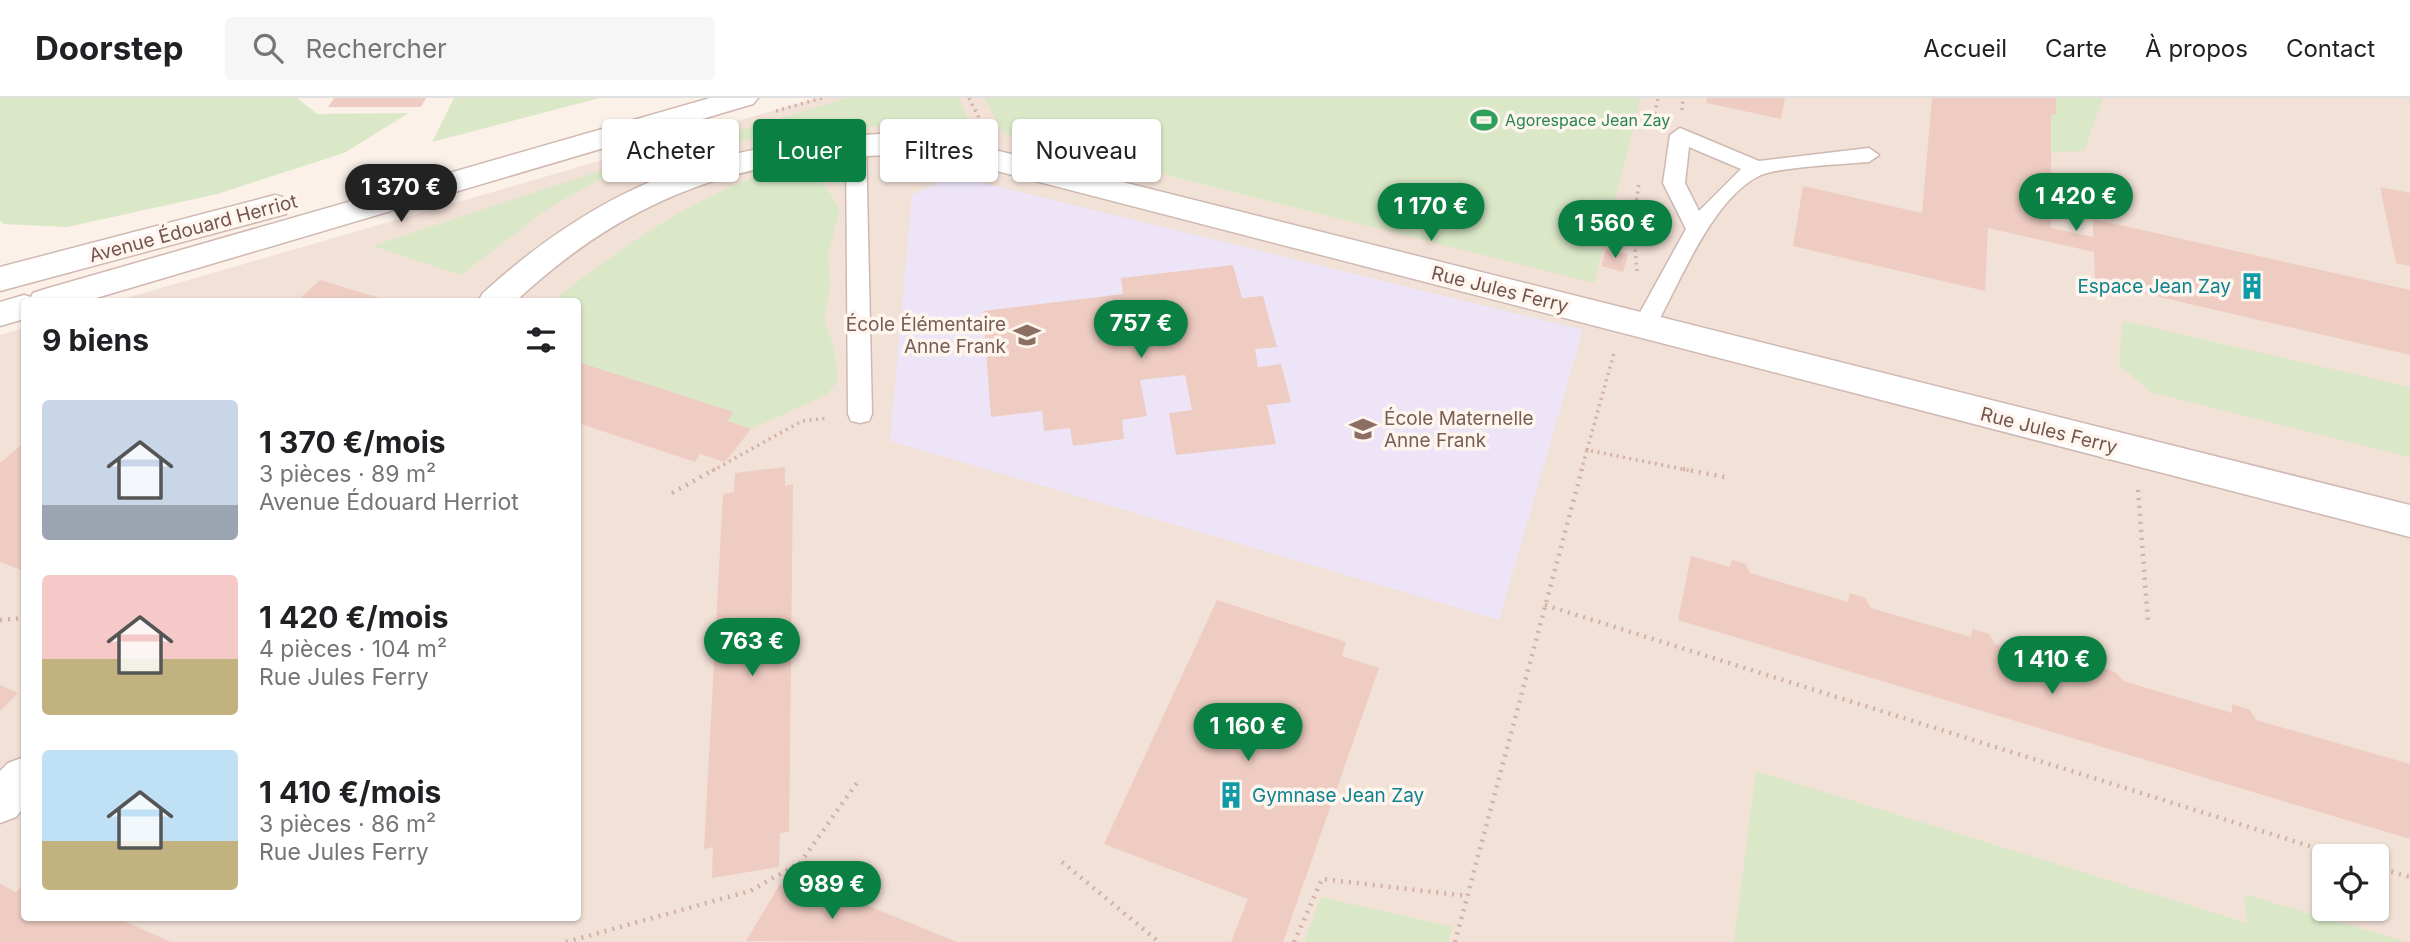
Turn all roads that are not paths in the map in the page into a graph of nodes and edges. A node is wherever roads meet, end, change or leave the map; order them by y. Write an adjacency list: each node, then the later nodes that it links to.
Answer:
1 (668, 98): 9 (street, Avenue Édouard Herriot)
2 (743, 98): 10 (street, Avenue Édouard Herriot)
3 (866, 143): 14 (street, Rue Jules Ferry)
4 (1869, 155): 6 (lane)
5 (753, 158): 11 (street, Rue Jules Ferry)
6 (1757, 168): 8 (lane); 8 (lane)
7 (857, 182): 15 (lane)
8 (1698, 231): 14 (lane)
9 (0, 279)
10 (55, 298)
11 (498, 298)
12 (21, 308): 13 (street)
13 (0, 314)
14 (1633, 324): 16 (street, Rue Jules Ferry)
15 (860, 414)
16 (2410, 521)
17 (21, 779): 18 (street)
18 (0, 802)

